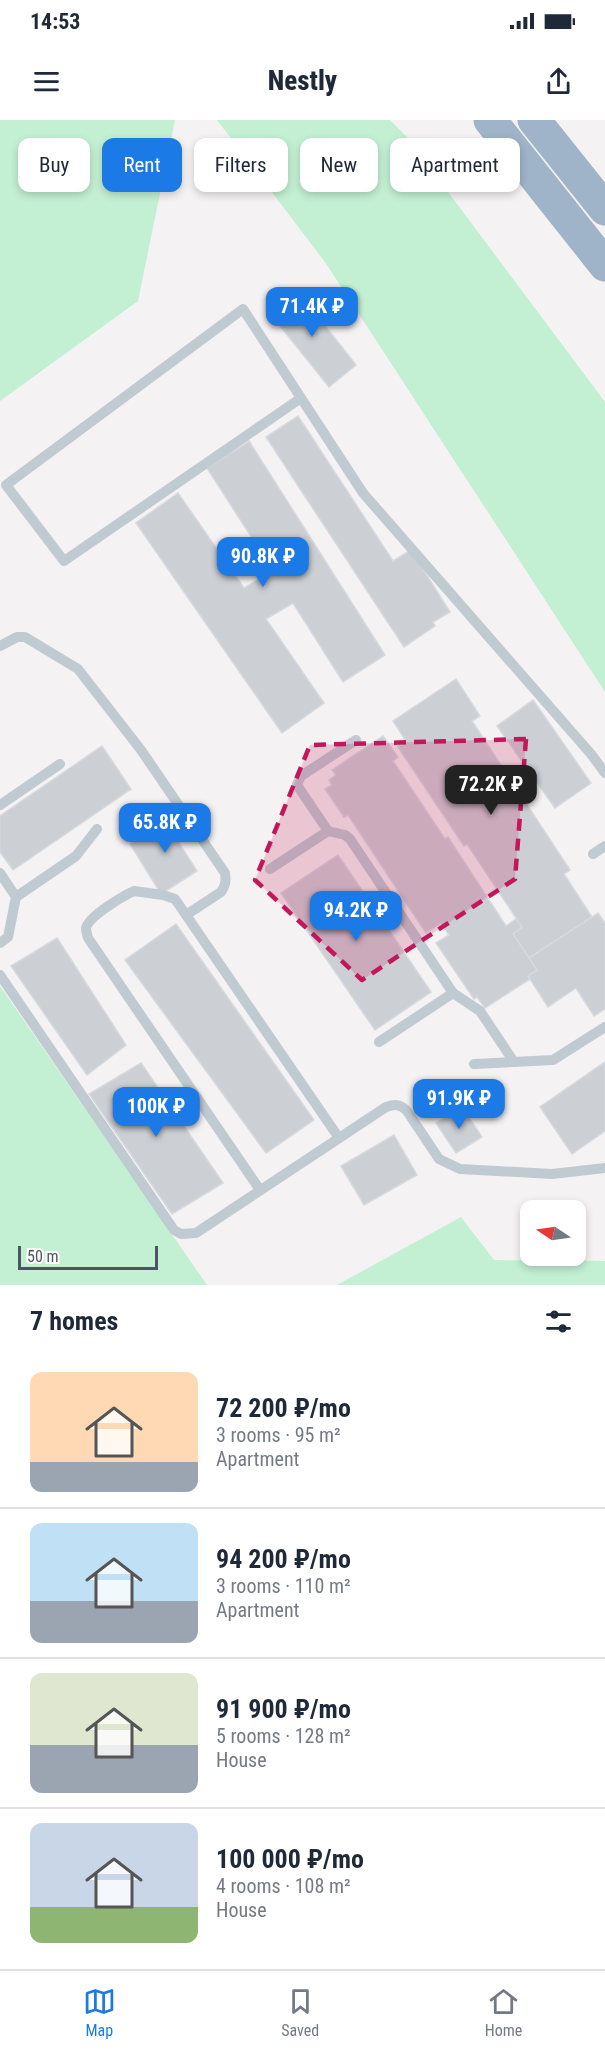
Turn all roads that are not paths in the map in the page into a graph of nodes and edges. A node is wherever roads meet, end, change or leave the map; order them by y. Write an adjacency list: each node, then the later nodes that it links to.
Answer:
1 (490, 120): 4 (highway)
2 (534, 120): 3 (highway)
3 (605, 209)
4 (605, 265)
5 (301, 398): 5 (lane); 9 (lane)
6 (0, 646): 18 (lane)
7 (356, 740): 12 (lane)
8 (60, 764): 10 (lane)
9 (605, 773)
10 (0, 805)
11 (97, 829): 17 (lane)
12 (327, 831): 15 (lane); 21 (lane)
13 (605, 846): 14 (lane)
14 (593, 854)
15 (270, 869)
16 (0, 873): 17 (lane)
17 (16, 897): 19 (lane)
18 (186, 915): 26 (lane); 28 (lane)
19 (0, 944)
20 (0, 975): 28 (lane)
21 (453, 993): 23 (lane); 24 (lane)
22 (605, 1027): 24 (lane)
23 (379, 1042)
24 (514, 1062): 25 (lane)
25 (474, 1064)
26 (339, 1138): 27 (lane); 28 (lane)
27 (605, 1168)
28 (260, 1190)

